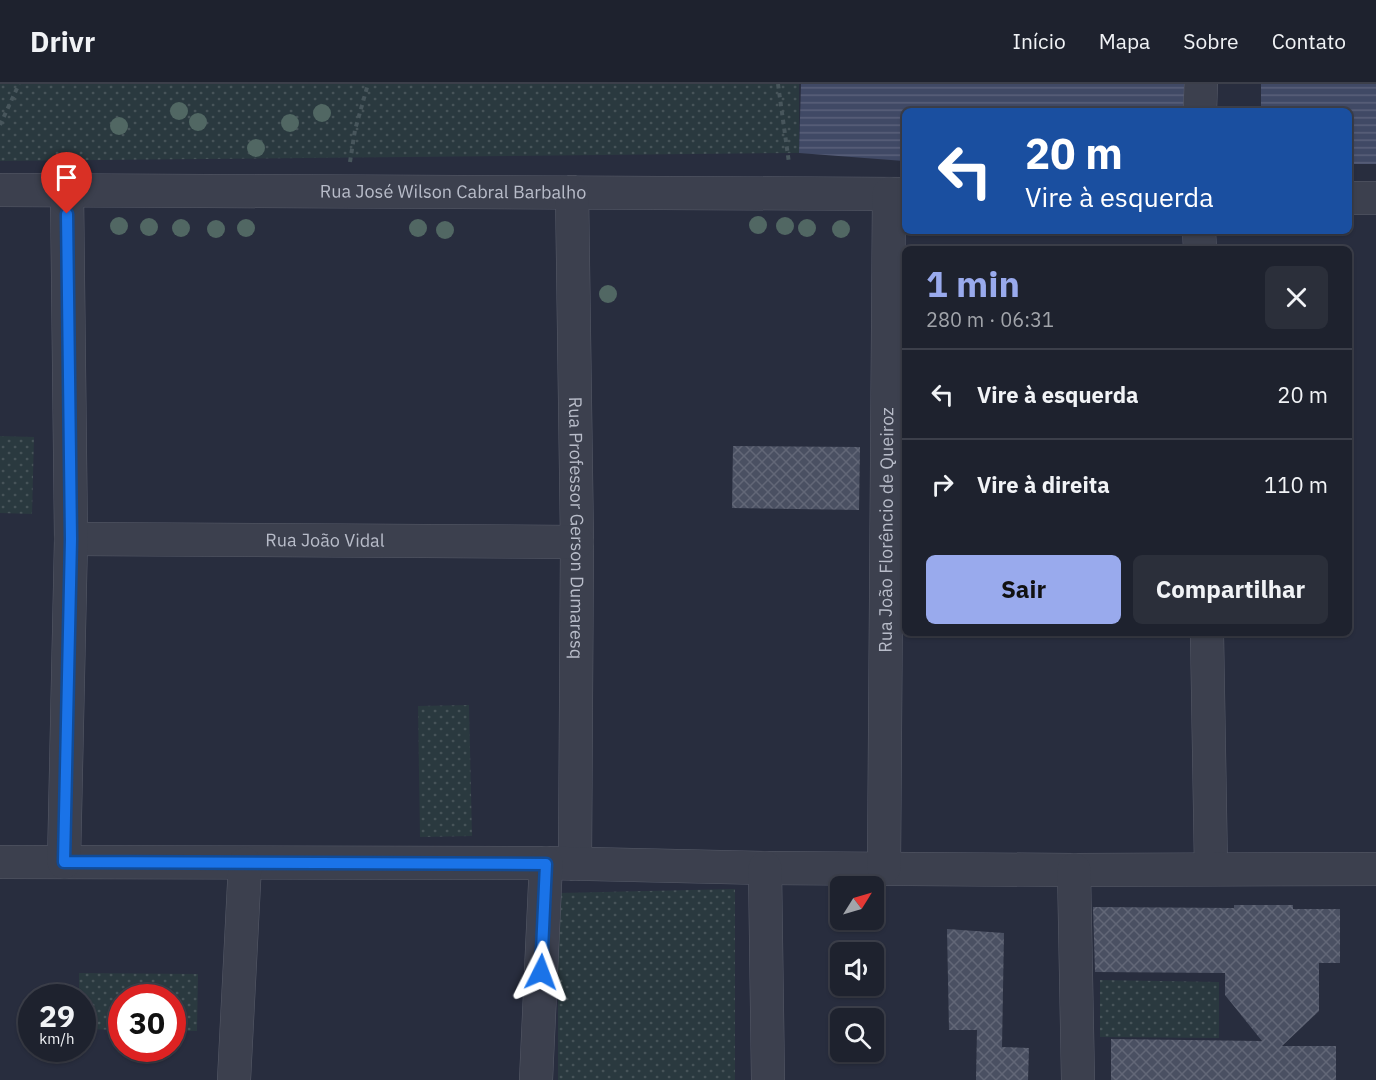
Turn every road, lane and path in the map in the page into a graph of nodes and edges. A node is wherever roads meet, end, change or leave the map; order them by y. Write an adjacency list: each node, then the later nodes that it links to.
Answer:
1 (19, 84): 6 (path)
2 (368, 84): 9 (path)
3 (778, 84): 11 (path)
4 (1201, 84): 5 (street)
5 (1200, 108)
6 (0, 125)
7 (0, 190): 8 (street, Rua José Wilson Cabral Barbalho)
8 (67, 190): 9 (street, Rua José Wilson Cabral Barbalho); 15 (street)
9 (352, 192): 10 (street, Rua José Wilson Cabral Barbalho)
10 (572, 192): 11 (street, Rua José Wilson Cabral Barbalho); 16 (street, Rua Professor Gerson Dumaresq)
11 (792, 193): 12 (street, Rua José Wilson Cabral Barbalho)
12 (897, 194): 23 (street, Rua João Florêncio de Queiroz)
13 (1352, 198): 14 (street)
14 (1376, 198)
15 (71, 539): 16 (street, Rua João Vidal); 19 (street)
16 (577, 542): 21 (street, Rua Professor Gerson Dumaresq)
17 (1207, 636): 24 (street)
18 (0, 862): 19 (street)
19 (64, 862): 20 (street)
20 (245, 864): 21 (street); 27 (street)
21 (561, 864): 22 (street); 28 (street, Rua Professor Gerson Dumaresq)
22 (765, 868): 23 (street); 29 (street)
23 (884, 868): 26 (street)
24 (1211, 868): 25 (street); 26 (street)
25 (1376, 868)
26 (1074, 870): 30 (street)
27 (234, 1080)
28 (536, 1080)
29 (768, 1080)
30 (1078, 1080)

